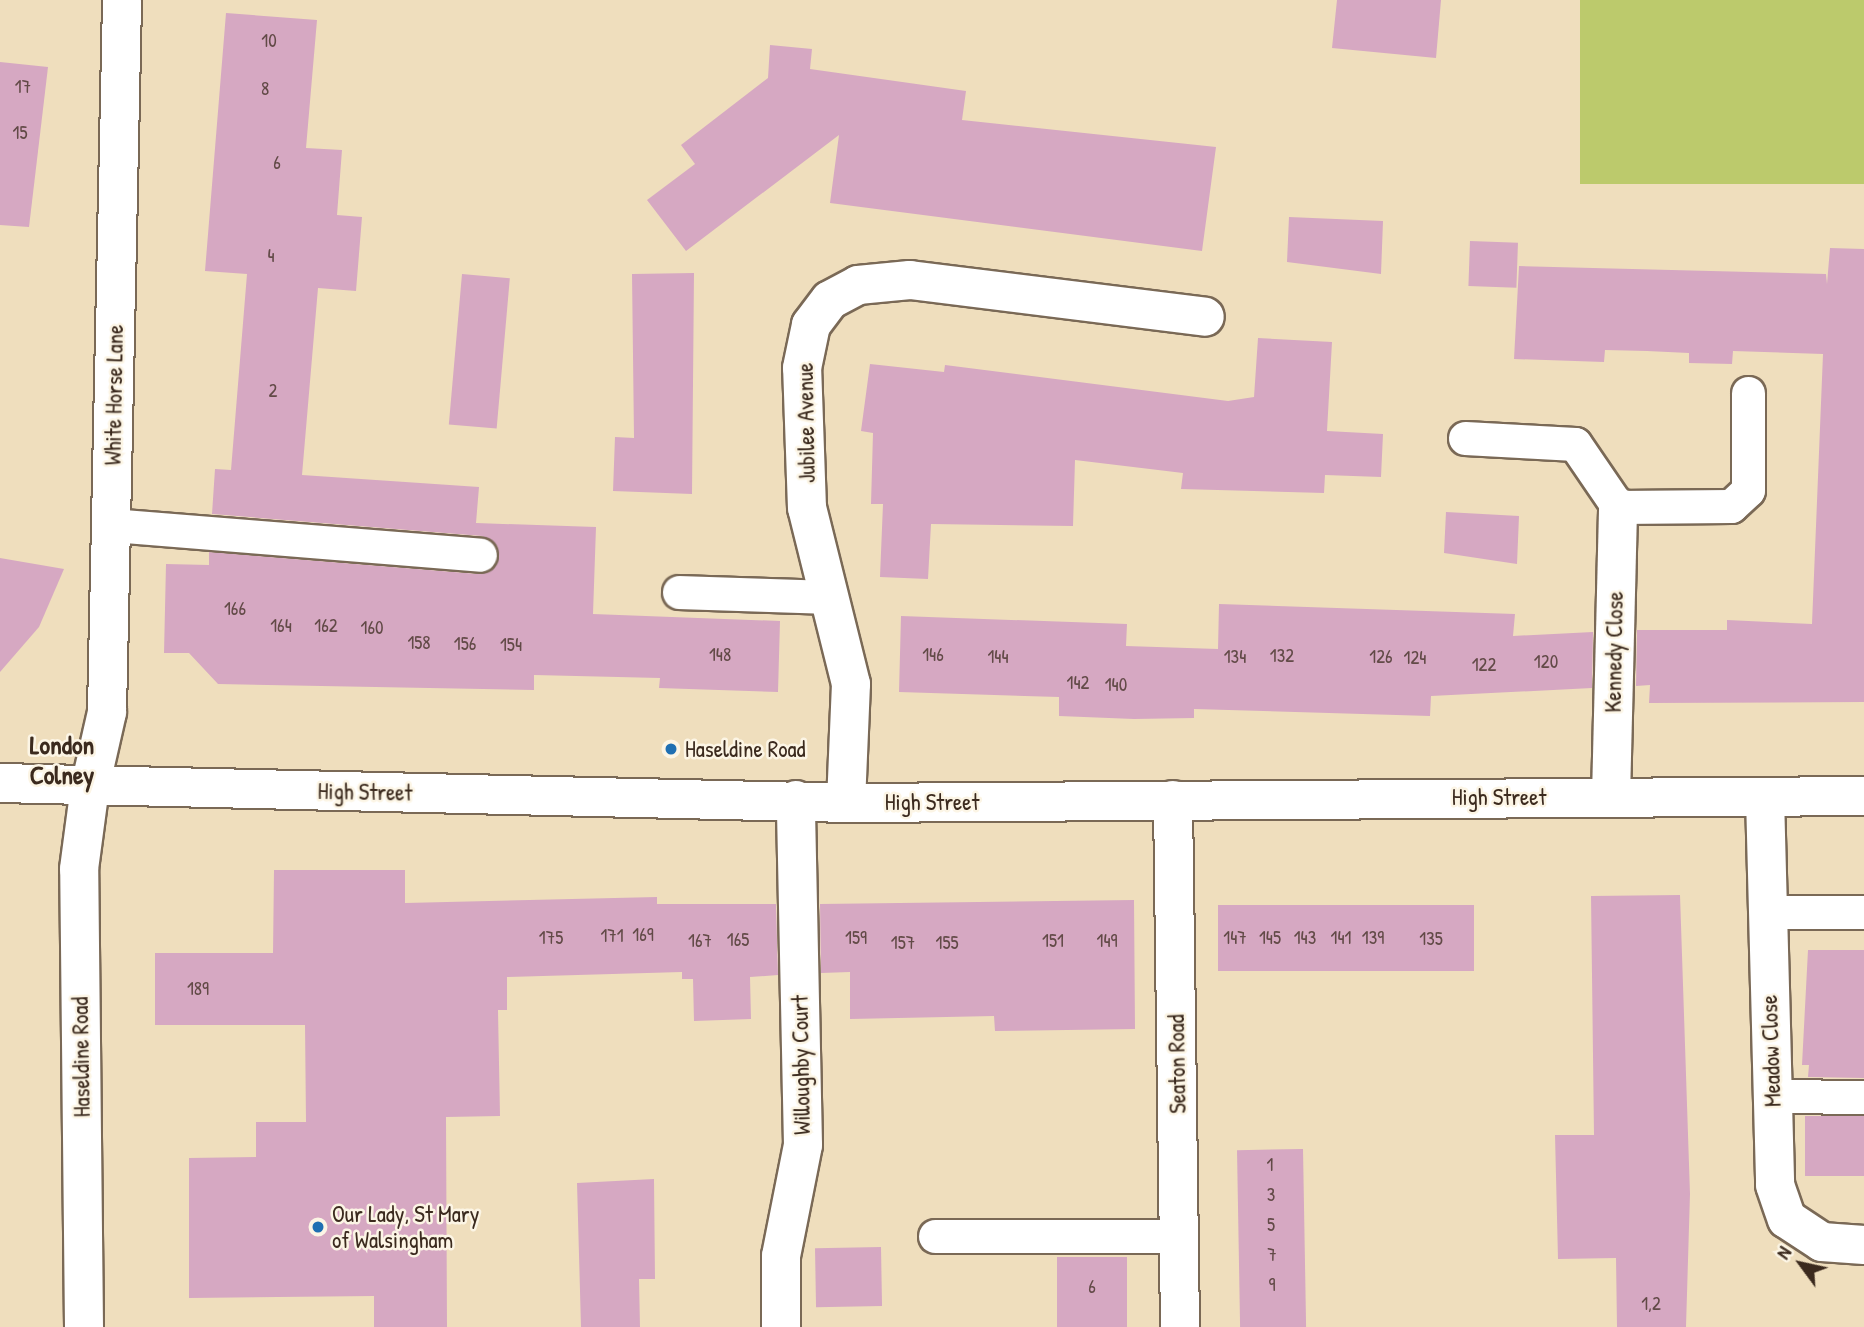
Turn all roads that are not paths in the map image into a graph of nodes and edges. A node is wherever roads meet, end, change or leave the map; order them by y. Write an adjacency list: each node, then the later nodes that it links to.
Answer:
1 (122, 0): 6 (street, White Horse Lane)
2 (1206, 317): 9 (street, Jubilee Avenue)
3 (1748, 393): 5 (lane)
4 (1465, 438): 5 (lane)
5 (1618, 507): 13 (street, Kennedy Close)
6 (111, 525): 7 (lane); 11 (street, White Horse Lane)
7 (480, 555)
8 (679, 592): 9 (lane)
9 (830, 597): 17 (street, Jubilee Avenue)
10 (0, 783): 11 (street, High Street)
11 (90, 787): 15 (street, High Street); 25 (street, Haseldine Road)
12 (1864, 796): 14 (street, High Street)
13 (1611, 797): 14 (street, High Street); 16 (street, High Street)
14 (1765, 797): 18 (street, Meadow Close)
15 (796, 800): 17 (street, High Street); 26 (street, Willoughby Court)
16 (1173, 800): 17 (street, High Street); 23 (street, Seaton Road)
17 (846, 803)
18 (1768, 912): 19 (lane); 20 (street, Meadow Close)
19 (1864, 912)
20 (1773, 1096): 21 (lane); 24 (street, Meadow Close)
21 (1864, 1097)
22 (935, 1236): 23 (lane)
23 (1179, 1236): 27 (street, Seaton Road)
24 (1864, 1245)
25 (84, 1327)
26 (781, 1327)
27 (1180, 1327)

